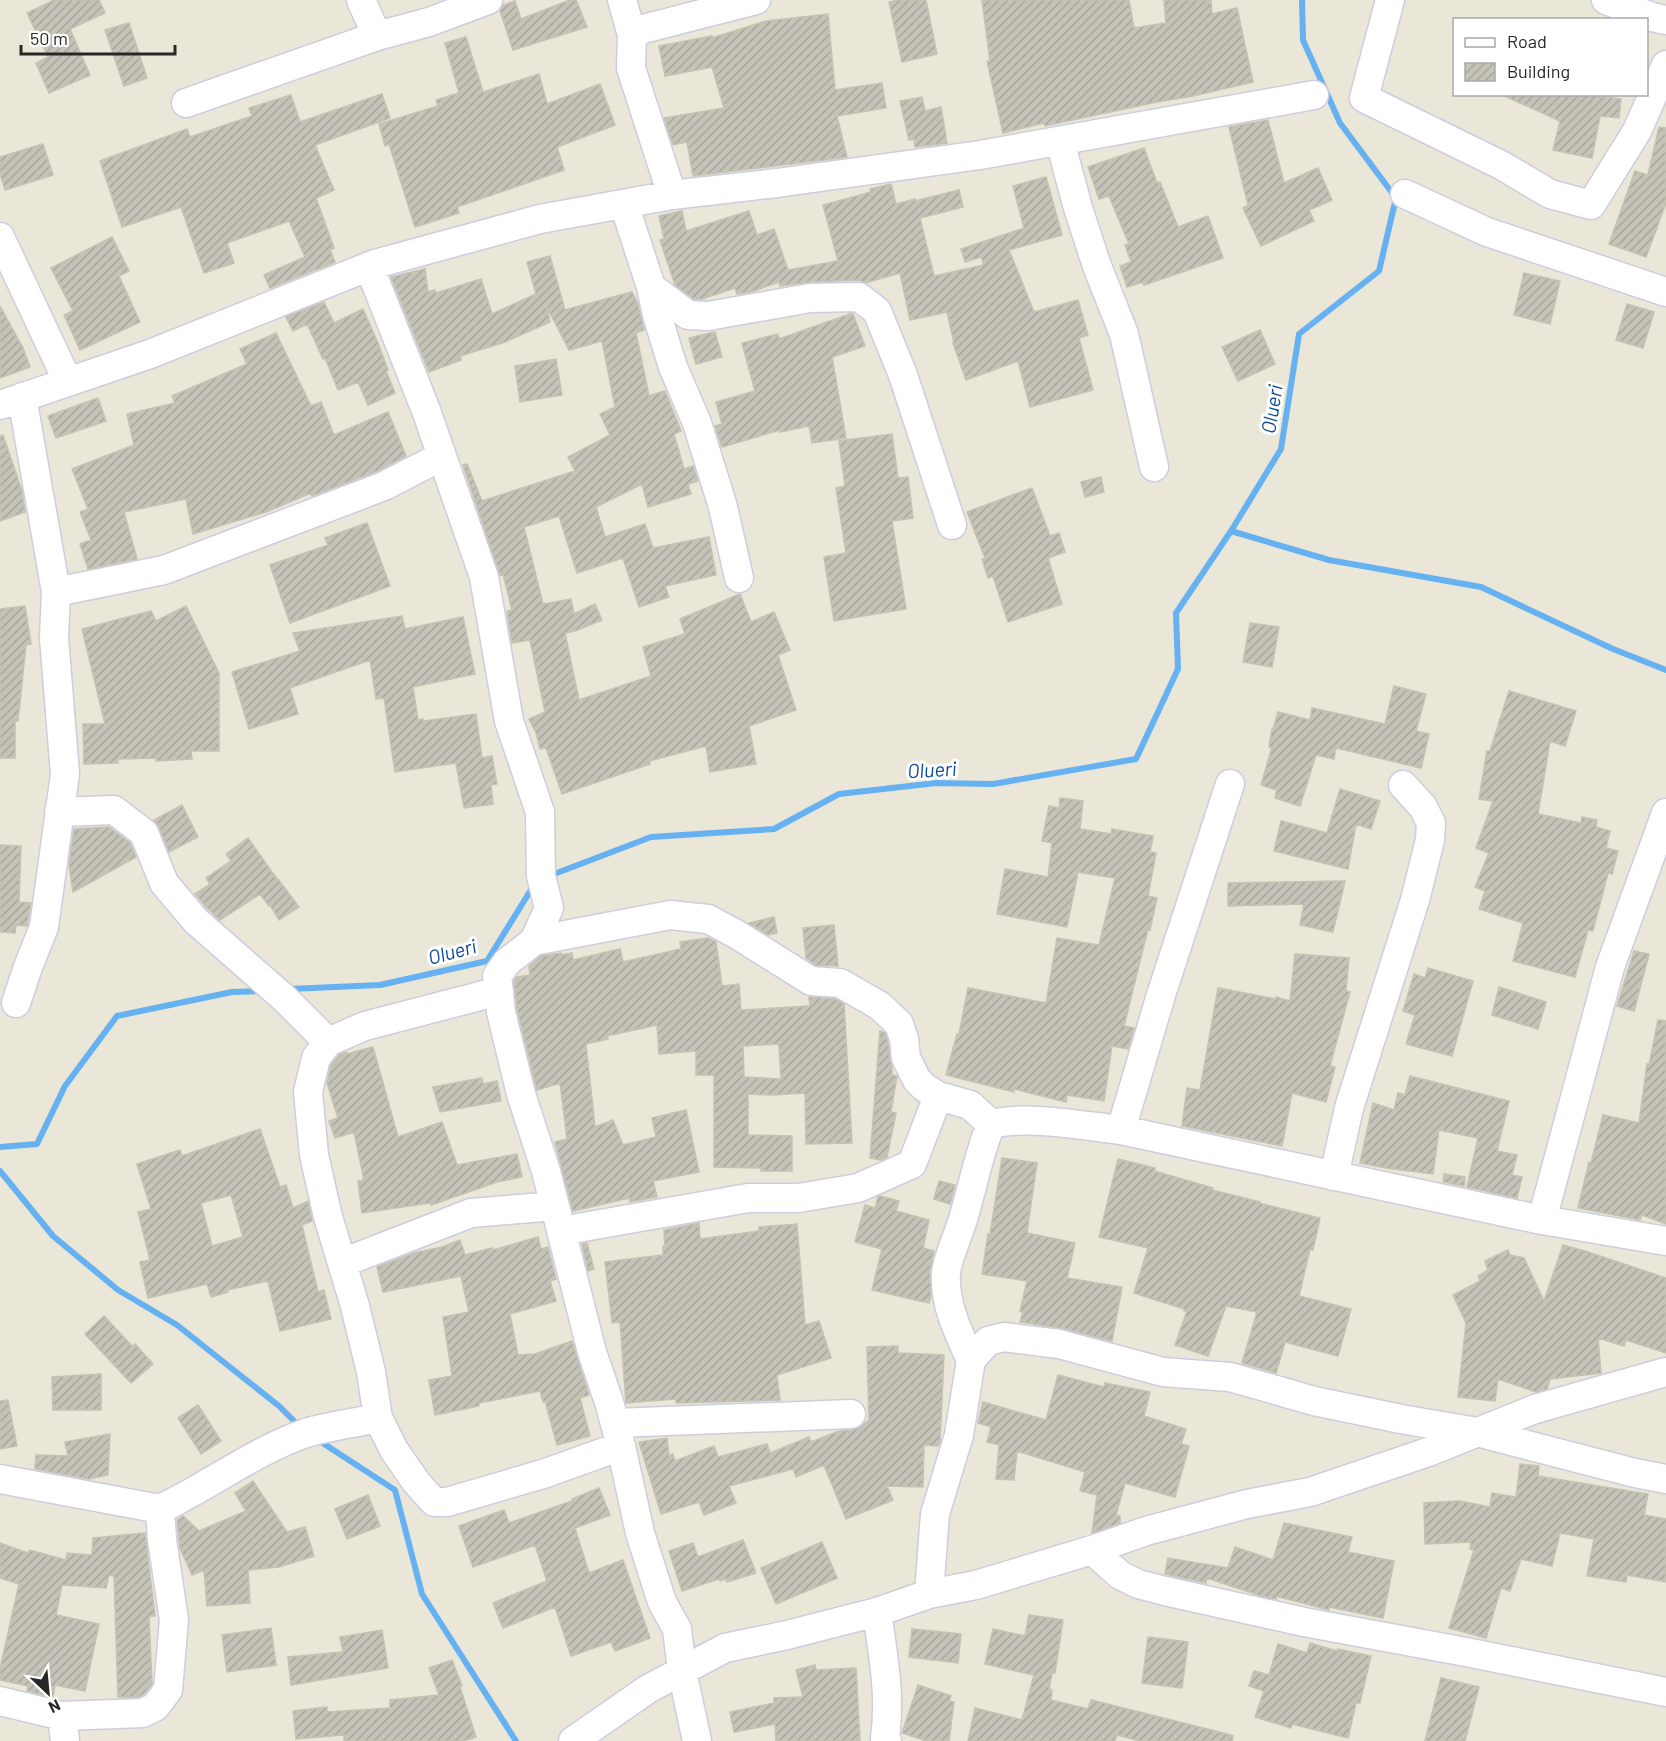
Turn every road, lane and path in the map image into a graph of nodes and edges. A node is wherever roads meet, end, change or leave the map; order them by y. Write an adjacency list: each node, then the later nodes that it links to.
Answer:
1 (361, 0): 9 (street)
2 (488, 0): 9 (street)
3 (622, 0): 8 (street)
4 (756, 0): 8 (street)
5 (1390, 0): 10 (street)
6 (1606, 0): 7 (street)
7 (1666, 20)
8 (632, 35): 15 (street)
9 (377, 36): 12 (street)
10 (1666, 65)
11 (1314, 95): 13 (street)
12 (186, 103)
13 (1060, 141): 15 (street); 24 (street)
14 (1405, 194): 20 (street)
15 (672, 195): 16 (street)
16 (624, 204): 18 (street); 19 (street)
17 (0, 237): 21 (street)
18 (369, 266): 21 (street); 23 (street)
19 (651, 287): 25 (street); 26 (street)
20 (1666, 292)
21 (68, 382): 22 (street)
22 (11, 401): 27 (street)
23 (442, 456): 27 (street); 32 (street)
24 (1154, 467)
25 (952, 525)
26 (740, 578)
27 (56, 592): 30 (street)
28 (1230, 784): 38 (street)
29 (1403, 785): 39 (street)
30 (59, 812): 34 (street); 35 (street)
31 (1666, 813): 41 (street)
32 (534, 940): 33 (street); 36 (street)
33 (499, 991): 35 (street); 40 (street)
34 (16, 1004)
35 (328, 1042): 43 (street)
36 (938, 1096): 37 (street); 40 (street)
37 (991, 1124): 38 (street); 44 (street)
38 (1120, 1130): 39 (street)
39 (1334, 1176): 41 (street)
40 (558, 1218): 43 (street); 49 (street)
41 (1542, 1220): 42 (street)
42 (1666, 1241)
43 (342, 1263): 47 (street)
44 (971, 1360): 48 (street); 54 (street)
45 (1666, 1372): 48 (street)
46 (851, 1414): 49 (street)
47 (378, 1418): 49 (street); 52 (street)
48 (1477, 1432): 51 (street); 53 (street)
49 (618, 1435): 56 (street)
50 (0, 1479): 52 (street)
51 (1666, 1479)
52 (159, 1509): 61 (street)
53 (1092, 1551): 54 (street); 59 (street)
54 (929, 1594): 55 (street)
55 (877, 1612): 57 (street); 64 (street)
56 (677, 1629): 57 (street); 58 (street)
57 (725, 1648): 58 (street)
58 (682, 1671): 62 (street); 63 (street)
59 (1666, 1692)
60 (0, 1701): 61 (street)
61 (64, 1728)
62 (573, 1741)
63 (697, 1741)
64 (887, 1741)

